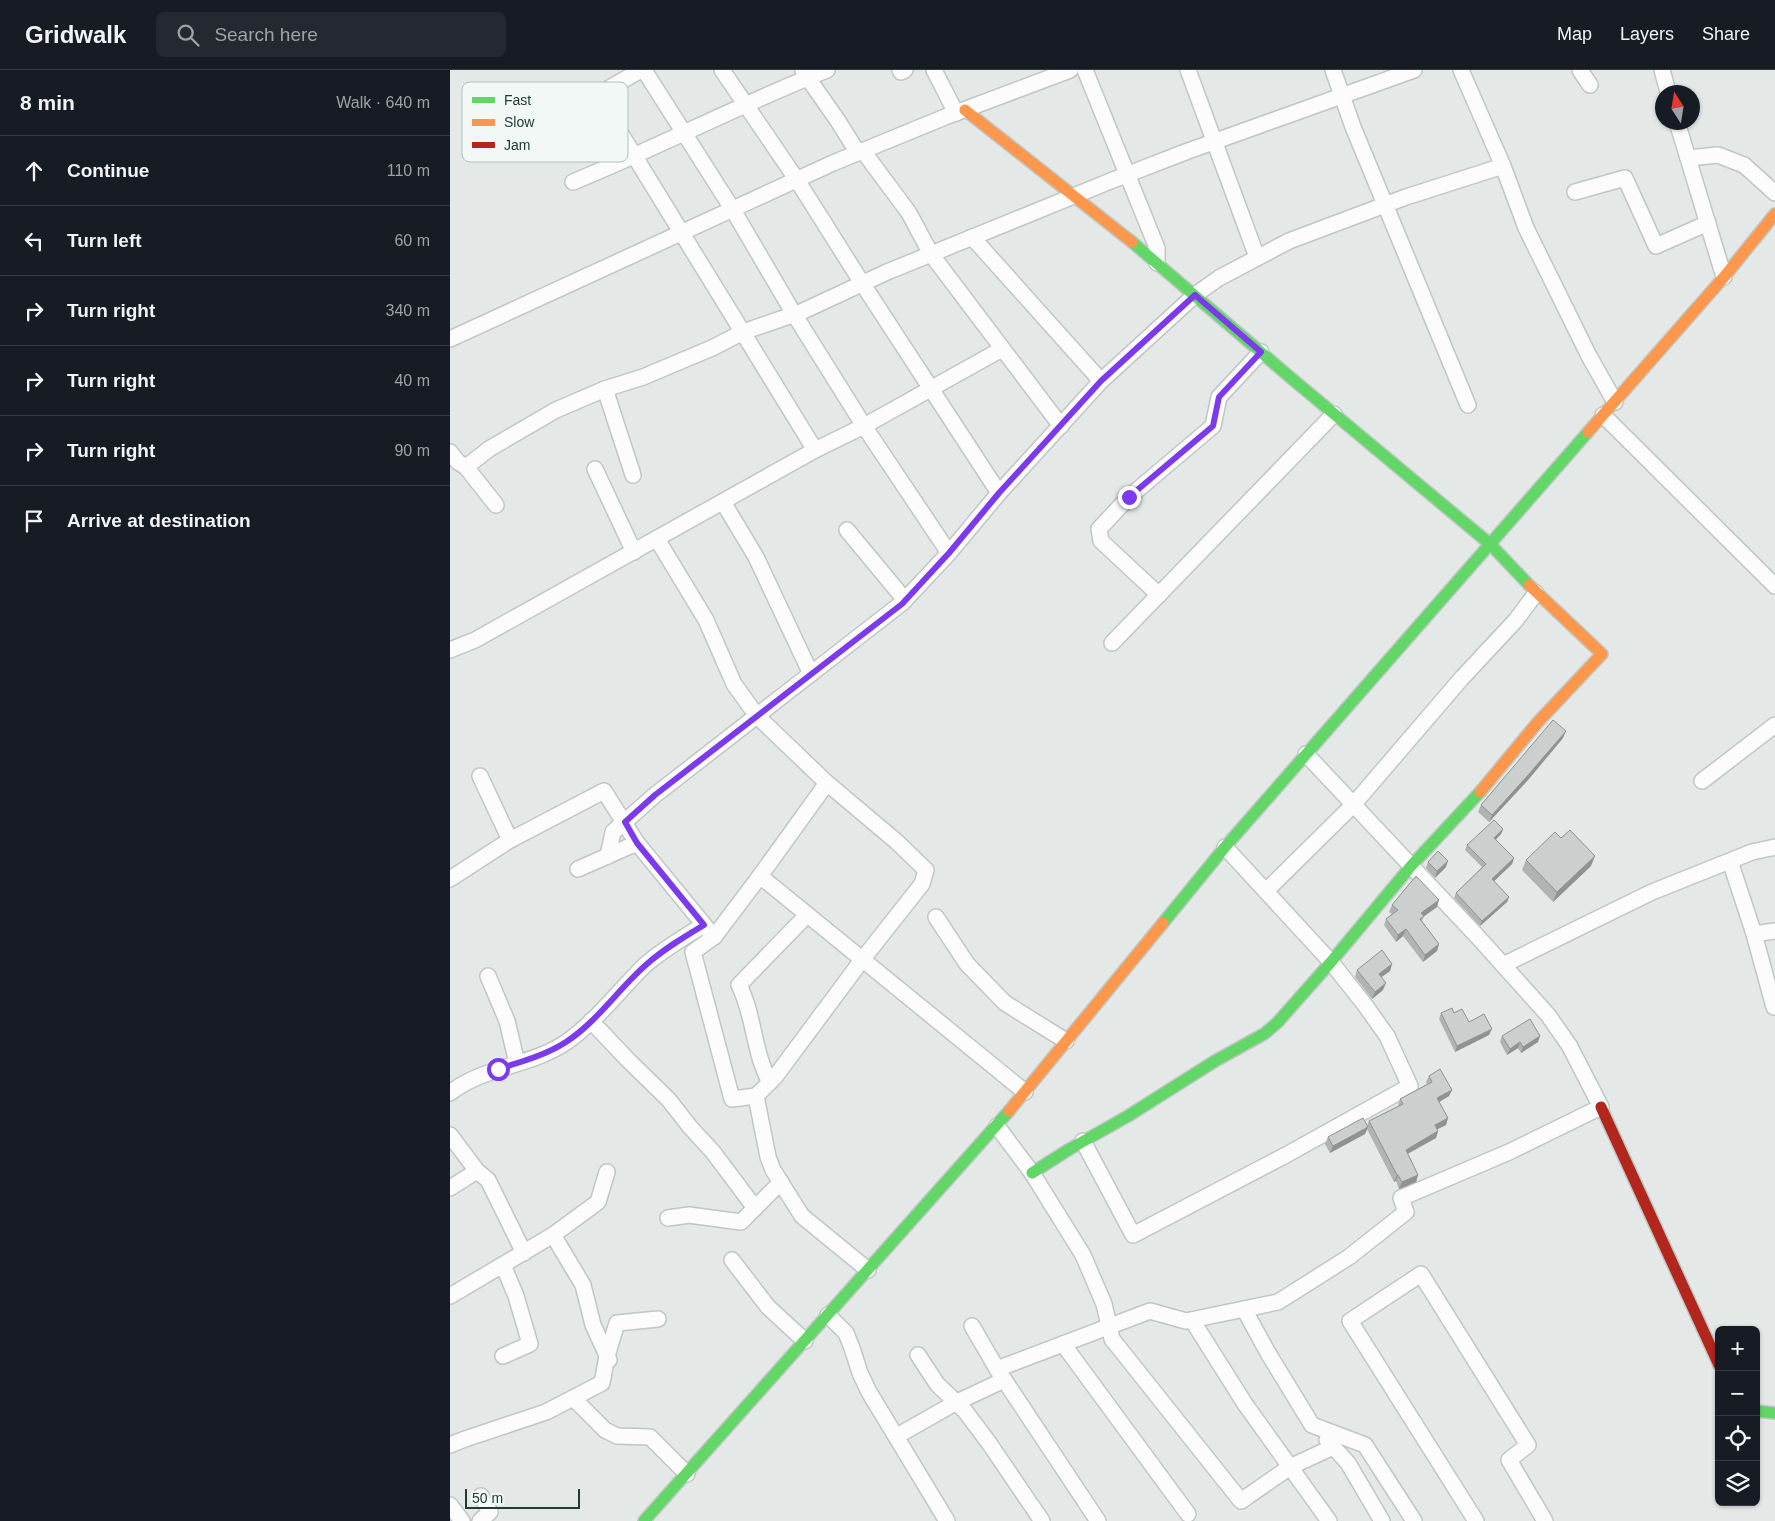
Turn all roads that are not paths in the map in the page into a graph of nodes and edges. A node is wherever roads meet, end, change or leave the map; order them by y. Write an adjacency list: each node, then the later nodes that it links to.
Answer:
1 (643, 70): 16 (street); 23 (street)
2 (722, 70): 20 (street)
3 (827, 70): 15 (street)
4 (900, 70): 5 (street)
5 (905, 70)
6 (934, 70): 21 (street)
7 (1070, 70): 21 (street)
8 (1085, 70): 32 (street)
9 (1188, 70): 24 (street)
10 (1333, 70): 19 (street)
11 (1414, 70): 19 (street)
12 (1461, 70): 31 (street)
13 (1580, 70): 17 (street)
14 (1662, 70): 18 (street)
15 (805, 74): 20 (street); 26 (street)
16 (621, 82)
17 (1590, 85)
18 (1666, 85)
19 (1342, 96): 24 (street); 38 (street)
20 (746, 104): 23 (street); 33 (street)
21 (961, 111): 26 (street); 37 (street)
22 (1679, 130): 28 (street)
23 (684, 133): 27 (street); 39 (street)
24 (1215, 142): 32 (street); 45 (street)
25 (628, 146): 27 (street)
26 (860, 152): 33 (street); 44 (street)
27 (635, 157): 29 (street); 42 (street)
28 (1688, 158): 36 (street); 41 (street)
29 (628, 160)
30 (623, 162): 34 (street)
31 (1503, 166): 38 (street); 58 (street)
32 (1126, 175): 37 (street); 46 (street)
33 (798, 180): 39 (street); 48 (street)
34 (573, 182)
35 (1576, 192): 41 (street)
36 (1775, 193)
37 (1073, 196): 43 (street); 46 (street)
38 (1384, 204): 45 (street); 59 (street)
39 (733, 210): 42 (street); 50 (street)
40 (1775, 214): 47 (street)
41 (1708, 223): 47 (street)
42 (682, 233): 51 (street); 52 (street)
43 (972, 236): 44 (street); 55 (street)
44 (931, 254): 48 (street); 53 (street)
45 (1257, 257): 49 (street)
46 (1157, 263): 49 (street)
47 (1724, 277): 58 (street)
48 (862, 283): 50 (street); 57 (street)
49 (1195, 295): 54 (street); 55 (street)
50 (794, 314): 51 (street); 62 (street)
51 (743, 332): 56 (street); 64 (street)
52 (450, 339)
53 (1002, 349): 57 (street); 63 (street)
54 (1261, 352): 60 (street); 79 (street)
55 (1101, 381): 63 (street)
56 (605, 389): 66 (street); 68 (street)
57 (931, 389): 62 (street); 69 (street)
58 (1615, 402): 61 (street)
59 (1468, 405)
60 (1334, 414): 74 (street); 79 (street)
61 (1603, 415): 74 (street); 77 (street)
62 (864, 426): 64 (street); 76 (street)
63 (1060, 426): 69 (street)
64 (815, 450): 70 (street)
65 (450, 452): 66 (street)
66 (466, 467): 71 (street)
67 (594, 469): 75 (street)
68 (633, 475)
69 (999, 493): 76 (street)
70 (723, 502): 73 (street); 83 (street)
71 (496, 506)
72 (847, 530): 80 (street)
73 (657, 539): 75 (street); 84 (street)
74 (1490, 544): 78 (street); 86 (street)
75 (634, 552): 82 (street)
76 (949, 553): 80 (street)
77 (1775, 586)
78 (1536, 593): 90 (street); 98 (street)
79 (1159, 595): 81 (street)
80 (905, 600): 83 (street)
81 (1112, 643)
82 (450, 650)
83 (811, 674): 84 (street)
84 (757, 716): 89 (street); 91 (street)
85 (1775, 725): 88 (street)
86 (1306, 754): 90 (street); 94 (street)
87 (480, 776): 92 (street)
88 (1702, 781)
89 (827, 783): 100 (street); 109 (street)
90 (1353, 805): 98 (street); 102 (street)
91 (625, 822): 92 (street); 93 (street); 96 (street)
92 (510, 840): 101 (street)
93 (637, 843): 96 (street); 105 (street)
94 (1225, 847): 102 (street); 115 (street)
95 (1775, 847): 97 (street)
96 (608, 856): 99 (street)
97 (1730, 861): 107 (street); 111 (street)
98 (1411, 866): 110 (street); 111 (street)
99 (578, 869)
100 (760, 876): 103 (street); 108 (street)
101 (450, 879)
102 (1266, 891): 110 (street)
103 (807, 915): 109 (street); 117 (street)
104 (936, 917): 115 (street)
105 (704, 925): 108 (street); 114 (street)
106 (1775, 931): 107 (street)
107 (1754, 934): 113 (street)
108 (714, 938): 120 (street)
109 (862, 960): 117 (street); 118 (street)
110 (1332, 962): 124 (street); 124 (street)
111 (1503, 965): 121 (street)
112 (488, 976): 116 (street)
113 (1774, 1007)
114 (591, 1021): 116 (street); 130 (street)
115 (1066, 1041): 118 (street)
116 (517, 1063): 119 (street)
117 (770, 1082): 120 (street)
118 (1025, 1092): 122 (street)
119 (450, 1093)
120 (756, 1096): 128 (street)
121 (1601, 1107): 138 (street); 149 (street)
122 (997, 1126): 127 (street); 136 (street)
123 (450, 1135): 125 (street)
124 (1084, 1141): 127 (street)
125 (477, 1171): 129 (street); 133 (street)
126 (606, 1172): 132 (street)
127 (1032, 1173): 143 (street)
128 (781, 1182): 130 (street); 136 (street)
129 (450, 1188)
130 (755, 1208): 131 (street)
131 (668, 1218)
132 (553, 1235): 133 (street); 148 (street)
133 (524, 1253): 135 (street)
134 (732, 1260): 144 (street)
135 (504, 1265): 137 (street); 147 (street)
136 (868, 1270): 139 (street)
137 (450, 1296)
138 (1244, 1309): 141 (street); 156 (street)
139 (828, 1315): 144 (street); 157 (street)
140 (658, 1319): 148 (street)
141 (1192, 1320): 143 (street); 160 (street)
142 (972, 1326): 151 (street)
143 (1109, 1327): 145 (street); 160 (street)
144 (805, 1341): 161 (street)
145 (1063, 1344): 151 (street); 164 (street)
146 (918, 1355): 153 (street)
147 (503, 1356)
148 (607, 1356): 150 (street); 152 (street)
149 (1715, 1356)
150 (614, 1373)
151 (1000, 1374): 153 (street); 170 (street)
152 (573, 1398): 158 (street); 161 (street)
153 (955, 1403): 157 (street); 169 (street)
154 (1760, 1411): 155 (street)
155 (1775, 1412)
156 (1312, 1424): 159 (street); 173 (street)
157 (897, 1436): 168 (street)
158 (450, 1446)
159 (1333, 1448): 160 (street); 172 (street)
160 (1290, 1467): 171 (street)
161 (687, 1474): 167 (street)
162 (481, 1496): 166 (street)
163 (450, 1505): 165 (street)
164 (1188, 1514)
165 (462, 1521)
166 (480, 1521)
167 (644, 1521)
168 (947, 1521)
169 (1042, 1521)
170 (1098, 1521)
171 (1329, 1521)
172 (1382, 1521)
173 (1414, 1521)
174 (1476, 1521): 175 (street)
175 (1545, 1521)

